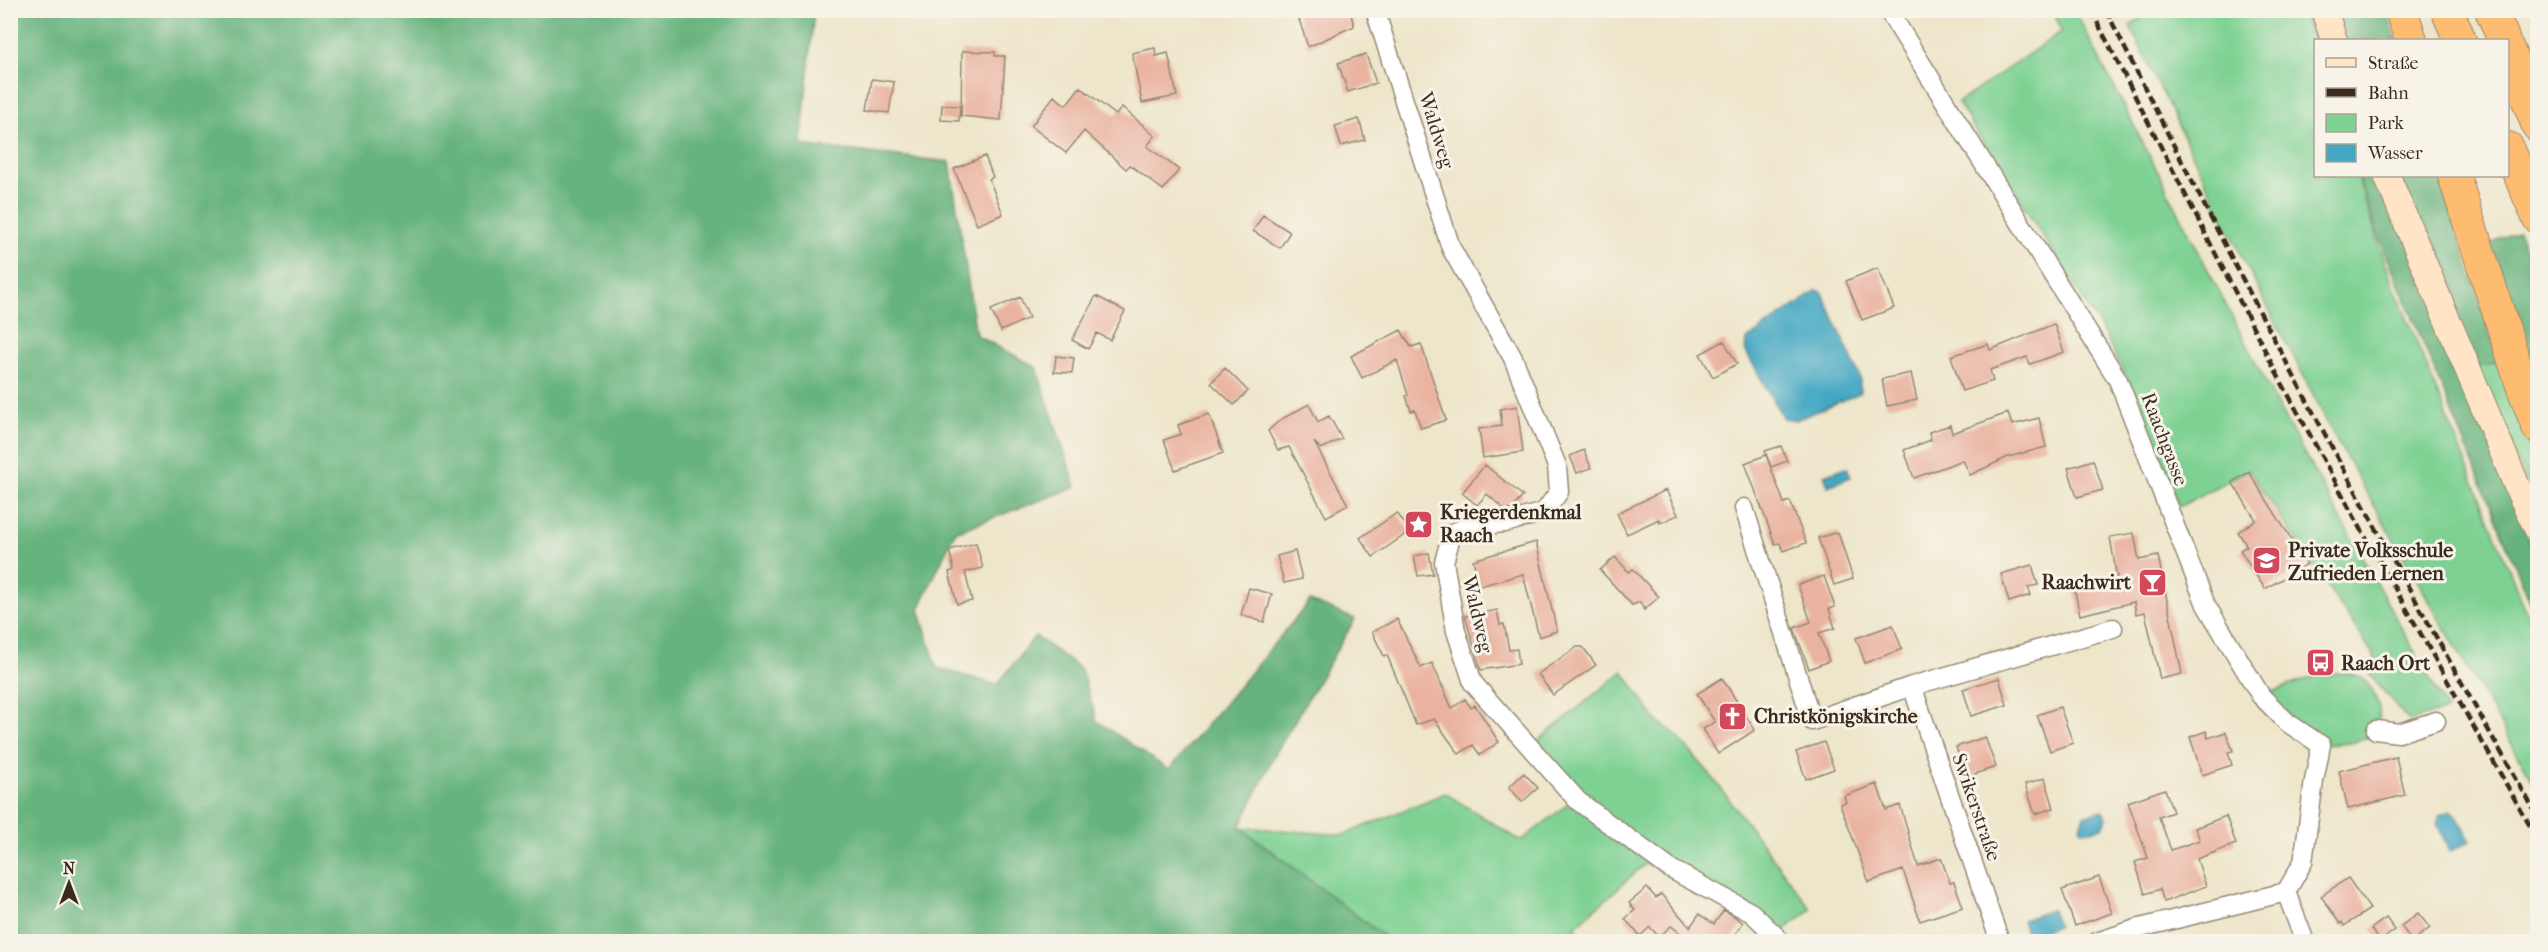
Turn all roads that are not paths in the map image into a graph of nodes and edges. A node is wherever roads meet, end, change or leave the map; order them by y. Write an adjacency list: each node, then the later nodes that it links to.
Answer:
1 (1375, 10): 27 (street, Waldweg)
2 (1887, 10): 26 (street, Raachgasse)
3 (2324, 10): 7 (main road)
4 (2402, 10): 8 (highway)
5 (2447, 10): 9 (highway)
6 (2491, 10): 10 (highway)
7 (2334, 39)
8 (2411, 39)
9 (2460, 39)
10 (2504, 39)
11 (2509, 50): 13 (highway)
12 (2509, 51): 14 (highway)
13 (2538, 98)
14 (2538, 126)
15 (2509, 150): 18 (highway)
16 (2387, 177): 21 (main road)
17 (2454, 177): 19 (highway)
18 (2538, 216)
19 (2538, 427)
20 (1744, 508): 23 (street)
21 (2538, 530)
22 (2113, 628): 23 (street)
23 (1912, 686): 28 (street, Swikerstraße)
24 (2436, 721): 25 (street)
25 (2376, 730)
26 (2286, 892): 29 (street); 30 (street)
27 (1782, 942)
28 (2000, 942)
29 (2097, 942)
30 (2305, 942)

